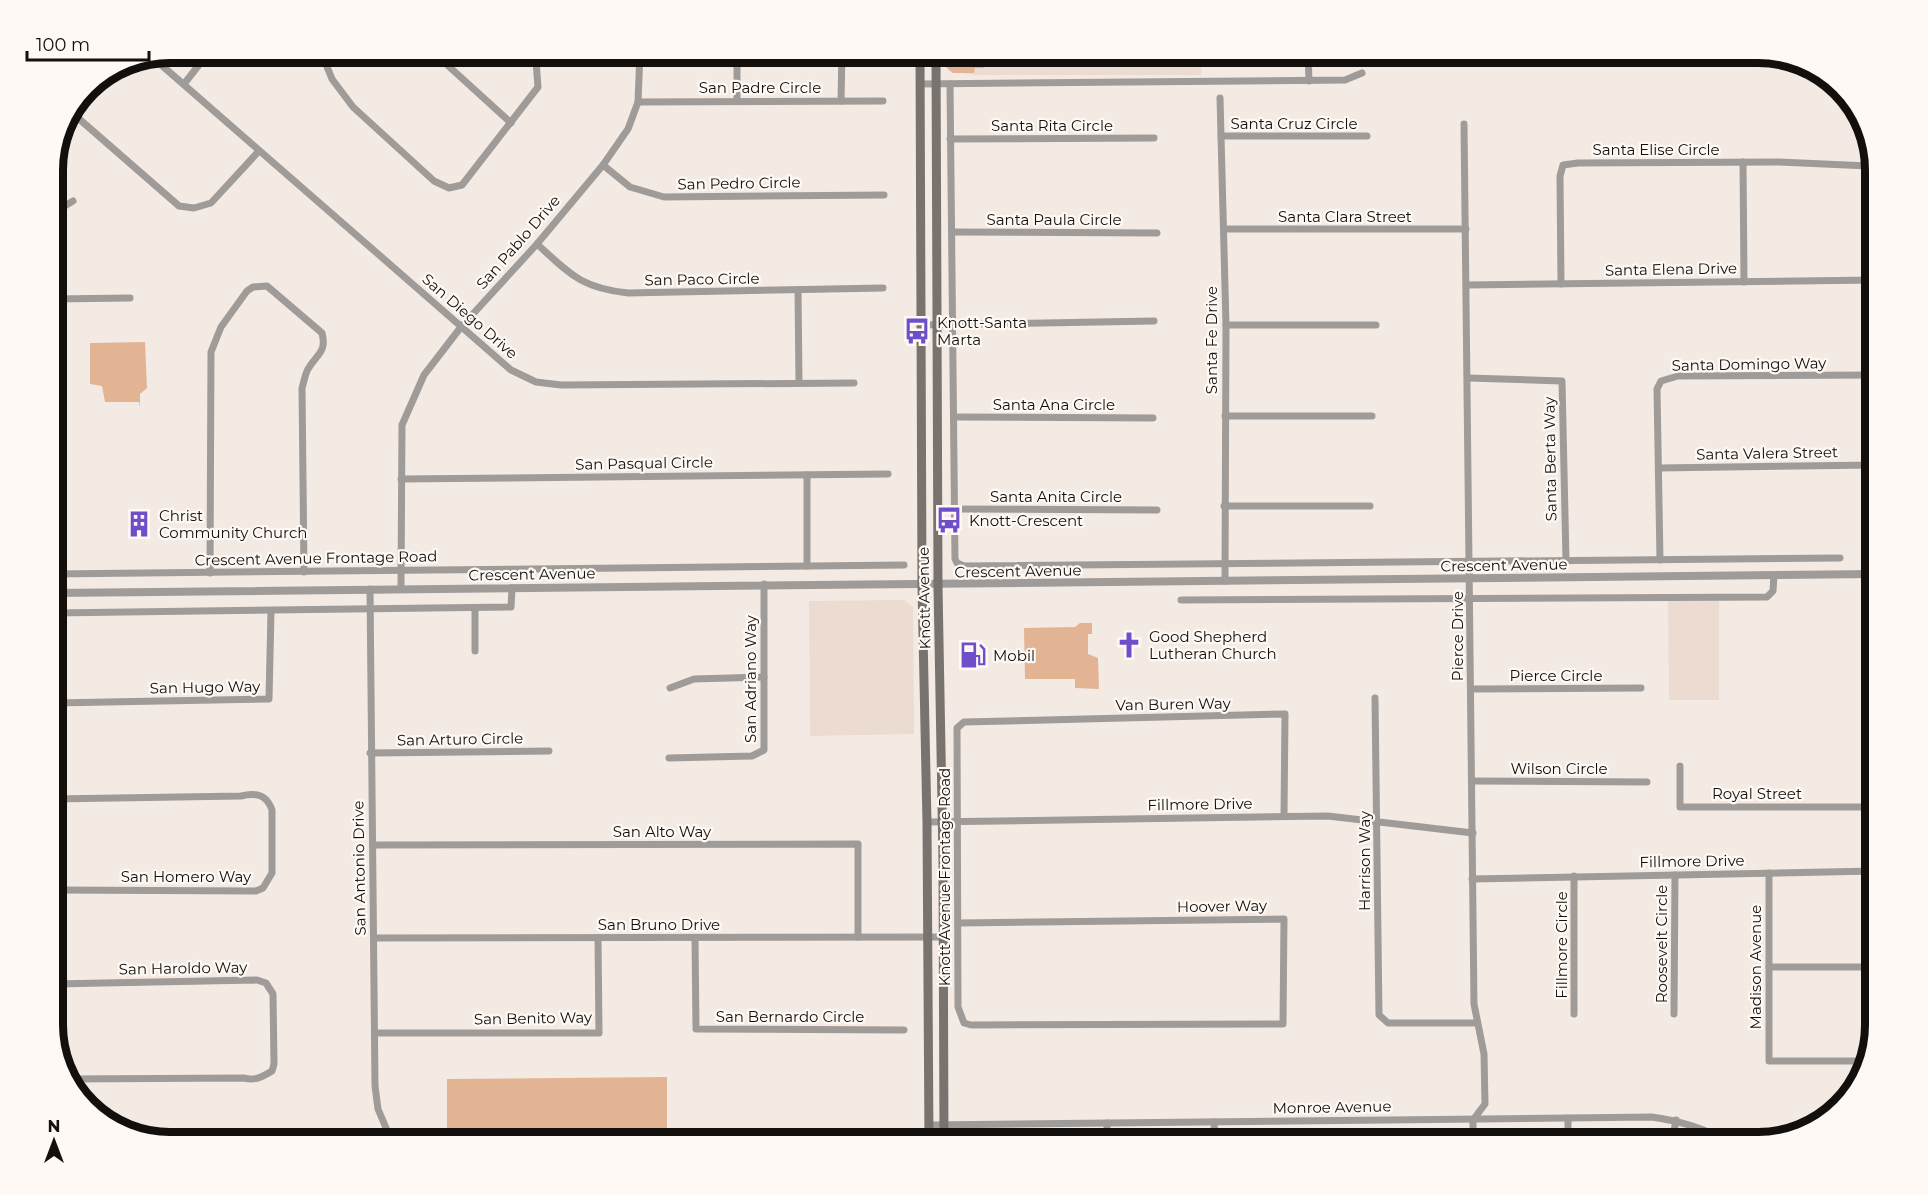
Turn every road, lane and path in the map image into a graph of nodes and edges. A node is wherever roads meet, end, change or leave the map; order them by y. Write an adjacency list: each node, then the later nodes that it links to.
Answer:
1 (160, 63): 14 (street, San Diego Drive)
2 (200, 63): 14 (street)
3 (325, 63): 24 (street)
4 (445, 63): 24 (street)
5 (536, 63): 24 (street)
6 (640, 63): 22 (street, San Pablo Drive)
7 (737, 63): 19 (street)
8 (842, 63): 20 (street)
9 (921, 63): 15 (main road, Knott Avenue)
10 (936, 63): 16 (main road, Knott Avenue)
11 (1308, 63): 13 (street)
12 (1362, 73): 13 (street)
13 (1309, 81): 17 (street)
14 (184, 84): 30 (street, San Diego Drive)
15 (921, 84): 16 (street); 52 (main road, Knott Avenue)
16 (936, 84): 17 (street); 53 (main road, Knott Avenue)
17 (950, 84): 29 (street)
18 (1220, 98): 26 (street, Santa Fe Drive)
19 (737, 100): 20 (street, San Padre Circle); 22 (street, San Padre Circle)
20 (841, 101): 21 (street, San Padre Circle)
21 (883, 101)
22 (638, 102): 32 (street, San Pablo Drive)
23 (77, 117): 30 (street)
24 (512, 123)
25 (1464, 124): 38 (street, Pierce Drive)
26 (1221, 136): 27 (street, Santa Cruz Circle); 37 (street, Santa Fe Drive)
27 (1367, 136)
28 (1154, 138): 29 (street, Santa Rita Circle)
29 (950, 140): 39 (street)
30 (259, 151): 56 (street, San Diego Drive)
31 (1743, 162): 33 (street, Santa Elise Circle); 43 (street); 44 (street, Santa Elise Circle)
32 (603, 165): 34 (street, San Pedro Circle); 41 (street, San Pablo Drive)
33 (1865, 166)
34 (884, 195)
35 (73, 201): 36 (street)
36 (63, 207)
37 (1224, 229): 38 (street, Santa Clara Street); 54 (street, Santa Fe Drive)
38 (1466, 229): 45 (street, Pierce Drive)
39 (952, 232): 40 (street, Santa Paula Circle); 51 (street)
40 (1157, 233)
41 (537, 244): 47 (street, San Paco Circle); 56 (street, San Pablo Drive)
42 (1865, 280): 43 (street, Santa Elena Drive)
43 (1744, 282): 44 (street, Santa Elena Drive)
44 (1561, 284): 45 (street, Santa Elena Drive)
45 (1467, 285): 58 (street, Pierce Drive)
46 (883, 288): 47 (street, San Paco Circle)
47 (798, 290): 59 (street)
48 (130, 298): 49 (street)
49 (63, 299)
50 (1154, 321): 51 (street)
51 (953, 324): 53 (street); 63 (street)
52 (923, 325): 53 (street); 90 (main road, Knott Avenue)
53 (938, 325): 91 (main road, Knott Avenue)
54 (1226, 325): 55 (street); 61 (street, Santa Fe Drive)
55 (1376, 325)
56 (461, 327): 59 (street, San Diego Drive); 69 (street, San Pablo Drive)
57 (1865, 375): 66 (street, Santa Domingo Way)
58 (1468, 378): 75 (street, Santa Berta Way); 77 (street, Pierce Drive)
59 (799, 382): 60 (street, San Diego Drive)
60 (854, 383)
61 (1225, 416): 62 (street); 70 (street, Santa Fe Drive)
62 (1372, 416)
63 (955, 417): 64 (street, Santa Ana Circle); 72 (street)
64 (1153, 418)
65 (1865, 465): 66 (street, Santa Valera Street)
66 (1659, 468): 76 (street, Santa Domingo Way)
67 (888, 474): 68 (street, San Pasqual Circle)
68 (807, 475): 69 (street, San Pasqual Circle); 80 (street)
69 (401, 479): 81 (street, San Pablo Drive)
70 (1224, 506): 71 (street); 78 (street, Santa Fe Drive)
71 (1370, 506)
72 (954, 509): 73 (street, Santa Anita Circle); 78 (street, Crescent Avenue)
73 (1157, 510)
74 (1840, 558): 76 (street, Crescent Avenue)
75 (1566, 560): 76 (street, Crescent Avenue); 77 (street, Crescent Avenue)
76 (1660, 560)
77 (1470, 561): 78 (street, Crescent Avenue); 87 (street, Pierce Drive)
78 (1225, 563): 88 (street, Santa Fe Drive)
79 (904, 565): 80 (street, Crescent Avenue Frontage Road)
80 (807, 566): 81 (street, Crescent Avenue Frontage Road)
81 (401, 570): 82 (street, Crescent Avenue Frontage Road); 92 (street, San Pablo Drive)
82 (304, 572): 83 (street, Crescent Avenue Frontage Road); 83 (street)
83 (210, 573): 84 (street, Crescent Avenue Frontage Road)
84 (63, 574)
85 (1865, 574): 86 (street, Crescent Avenue)
86 (1774, 575): 87 (street, Crescent Avenue); 96 (street)
87 (1470, 579): 88 (street, Crescent Avenue); 96 (street, Pierce Drive)
88 (1225, 581): 91 (street, Crescent Avenue)
89 (764, 584): 90 (street, Crescent Avenue); 93 (street, Crescent Avenue); 103 (street, San Adriano Way)
90 (922, 586): 91 (street, Crescent Avenue); 110 (main road, Knott Avenue)
91 (938, 586): 111 (main road, Knott Avenue)
92 (401, 588): 93 (street, Crescent Avenue); 94 (street, Crescent Avenue)
93 (512, 588): 98 (street)
94 (370, 589): 95 (street, Crescent Avenue); 100 (street, San Antonio Drive)
95 (63, 593)
96 (1471, 597): 97 (street); 105 (street, Pierce Drive)
97 (1180, 600)
98 (475, 609): 100 (street); 102 (street)
99 (271, 610): 100 (street); 101 (street); 108 (street, San Hugo Way)
100 (370, 610): 113 (street, San Antonio Drive)
101 (63, 613)
102 (475, 651)
103 (764, 677): 104 (street); 114 (street, San Adriano Way)
104 (670, 688)
105 (1471, 688): 106 (street, Pierce Circle); 116 (street, Pierce Drive)
106 (1641, 688)
107 (1375, 698): 124 (street, Harrison Way)
108 (63, 703)
109 (960, 724): 120 (street, Van Buren Way); 123 (street, Knott Avenue Frontage Road)
110 (925, 728): 111 (main road); 121 (main road, Knott Avenue)
111 (940, 728): 122 (main road, Knott Avenue)
112 (549, 751): 113 (street, San Arturo Circle)
113 (370, 753): 126 (street, San Antonio Drive)
114 (669, 758)
115 (1680, 766): 119 (street, Royal Street)
116 (1472, 781): 117 (street, Wilson Circle); 125 (street, Pierce Drive)
117 (1647, 782)
118 (63, 799): 132 (street, San Homero Way)
119 (1865, 807)
120 (1284, 816): 123 (street, Fillmore Drive); 124 (street, Fillmore Drive)
121 (927, 822): 122 (street, Fillmore Drive); 135 (main road, Knott Avenue)
122 (942, 822): 123 (street, Fillmore Drive); 136 (main road, Knott Avenue)
123 (957, 822): 133 (street, Knott Avenue Frontage Road)
124 (1377, 823): 125 (street, Fillmore Drive); 145 (street, Harrison Way)
125 (1473, 833): 131 (street, Pierce Drive)
126 (373, 845): 134 (street, San Alto Way); 137 (street, San Antonio Drive)
127 (1865, 871): 128 (street, Fillmore Drive)
128 (1769, 873): 129 (street, Fillmore Drive); 140 (street, Madison Avenue)
129 (1675, 875): 130 (street, Fillmore Drive); 144 (street, Roosevelt Circle)
130 (1574, 876): 131 (street, Fillmore Drive); 143 (street, Fillmore Circle)
131 (1472, 879): 145 (street, Pierce Drive)
132 (63, 890)
133 (959, 923): 146 (street, Knott Avenue Frontage Road); 146 (street, Hoover Way)
134 (858, 937): 135 (street, San Bruno Drive); 139 (street, San Bruno Drive)
135 (928, 937): 136 (street, San Bruno Drive); 156 (main road, Knott Avenue)
136 (944, 937): 157 (main road, Knott Avenue)
137 (374, 938): 138 (street, San Bruno Drive); 148 (street, San Antonio Drive)
138 (598, 938): 139 (street, San Bruno Drive); 148 (street, San Benito Way)
139 (695, 938): 147 (street, San Bernardo Circle)
140 (1769, 967): 141 (street); 149 (street, Madison Avenue)
141 (1865, 967)
142 (63, 984): 150 (street, San Haroldo Way)
143 (1574, 1014)
144 (1674, 1014)
145 (1476, 1023): 152 (street, Pierce Drive)
146 (971, 1025)
147 (904, 1030)
148 (376, 1033): 158 (street, San Antonio Drive)
149 (1859, 1061)
150 (78, 1078)
151 (1568, 1118): 152 (street, Monroe Avenue); 153 (street, Monroe Avenue); 164 (street)
152 (1473, 1120): 154 (street, Monroe Avenue); 163 (street, Pierce Drive)
153 (1676, 1120): 165 (street); 166 (street, Monroe Avenue)
154 (1214, 1122): 155 (street, Monroe Avenue); 162 (street)
155 (1107, 1123): 157 (street, Monroe Avenue); 161 (street)
156 (929, 1125): 157 (street, Monroe Avenue); 159 (main road, Knott Avenue)
157 (944, 1125): 160 (main road, Knott Avenue)
158 (387, 1132)
159 (929, 1132)
160 (944, 1132)
161 (1107, 1132)
162 (1214, 1132)
163 (1473, 1132)
164 (1568, 1132)
165 (1674, 1132)
166 (1710, 1132)

